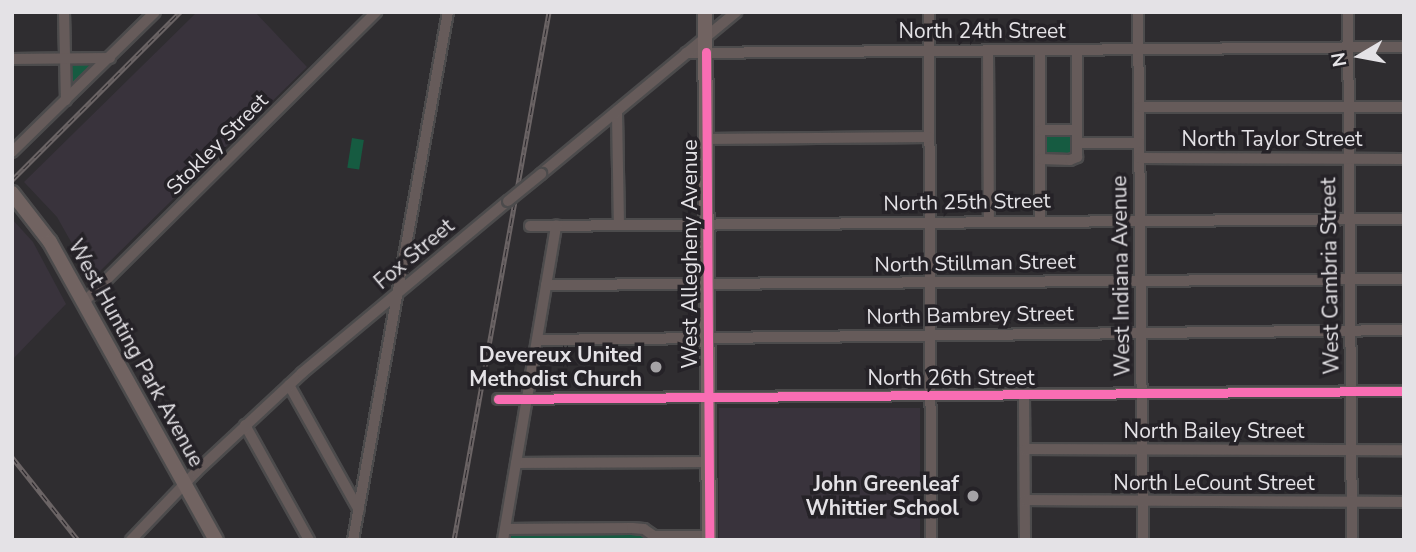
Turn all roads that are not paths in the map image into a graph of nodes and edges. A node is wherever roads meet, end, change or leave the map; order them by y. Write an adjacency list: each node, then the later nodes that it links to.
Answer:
1 (64, 12): 20 (street)
2 (155, 12): 21 (street)
3 (376, 12): 57 (street, Stokley Street)
4 (448, 12): 56 (street)
5 (705, 12): 10 (main road, West Allegheny Avenue)
6 (736, 12): 10 (street, Fox Street)
7 (929, 12): 16 (street)
8 (1138, 12): 13 (street, West Indiana Avenue)
9 (1348, 12): 11 (street, West Cambria Street)
10 (706, 36): 18 (main road, West Allegheny Avenue); 19 (street, Fox Street)
11 (1348, 47): 12 (street, North 24th Street); 13 (street, North 24th Street); 24 (street, West Cambria Street)
12 (1404, 47)
13 (1138, 48): 15 (street, North 24th Street); 25 (street, West Indiana Avenue)
14 (1040, 50): 15 (street, North 24th Street); 17 (street, North 24th Street); 28 (street)
15 (1077, 50): 29 (street)
16 (929, 51): 17 (street, North 24th Street); 18 (street, North 24th Street); 30 (street)
17 (988, 51): 44 (street)
18 (706, 52): 19 (street, North 24th Street); 31 (main road, West Allegheny Avenue)
19 (686, 53): 27 (street, Fox Street)
20 (64, 58): 21 (street); 22 (street); 23 (street)
21 (110, 58): 23 (street)
22 (12, 59)
23 (66, 100): 34 (street)
24 (1348, 106): 25 (street); 26 (street); 37 (street, West Cambria Street)
25 (1139, 107): 33 (street, West Indiana Avenue)
26 (1404, 107)
27 (617, 113): 48 (street); 56 (street, Fox Street, bridge)
28 (1041, 130): 29 (street); 36 (street)
29 (1077, 130): 32 (street)
30 (929, 137): 31 (street); 45 (street)
31 (706, 139): 46 (main road, West Allegheny Avenue)
32 (1080, 143): 33 (street); 36 (street)
33 (1139, 143): 35 (street, West Indiana Avenue)
34 (12, 152)
35 (1139, 158): 37 (street, North Taylor Street); 42 (street, West Indiana Avenue)
36 (1041, 159): 41 (street)
37 (1349, 159): 38 (street, North Taylor Street); 43 (street, West Cambria Street)
38 (1404, 159)
39 (12, 193): 57 (main road, West Hunting Park Avenue)
40 (1404, 219): 43 (street, North 25th Street)
41 (1040, 220): 42 (street, North 25th Street); 44 (street, North 25th Street)
42 (1140, 220): 43 (street, North 25th Street); 52 (street, West Indiana Avenue)
43 (1349, 220): 50 (street, West Cambria Street)
44 (989, 221): 45 (street, North 25th Street)
45 (929, 223): 46 (street, North 25th Street); 53 (street)
46 (707, 224): 48 (street, North 25th Street); 55 (main road, West Allegheny Avenue)
47 (556, 225): 48 (street, North 25th Street); 49 (street, North 25th Street); 54 (street)
48 (619, 225)
49 (530, 226)
50 (1350, 279): 51 (street, North Stillman Street); 52 (street, North Stillman Street); 59 (street, West Cambria Street)
51 (1404, 279)
52 (1140, 281): 53 (street, North Stillman Street); 60 (street, West Indiana Avenue)
53 (929, 283): 55 (street, North Stillman Street); 61 (street)
54 (546, 285): 55 (street, North Stillman Street); 63 (street)
55 (707, 285): 62 (main road, West Allegheny Avenue)
56 (398, 292): 64 (street, Fox Street); 85 (street)
57 (84, 302): 80 (main road, West Hunting Park Avenue)
58 (1404, 330): 59 (street, North Bambrey Street)
59 (1350, 331): 60 (street, North Bambrey Street); 65 (street, West Cambria Street)
60 (1141, 332): 61 (street, North Bambrey Street); 68 (street, West Indiana Avenue)
61 (929, 334): 62 (street, North Bambrey Street); 67 (street)
62 (708, 337): 63 (street, North Bambrey Street); 70 (main road, West Allegheny Avenue)
63 (537, 340): 71 (street)
64 (289, 385): 73 (street, Fox Street); 85 (street)
65 (1351, 391): 66 (street, North 26th Street); 68 (street, North 26th Street); 77 (street, West Cambria Street)
66 (1404, 391)
67 (929, 394): 69 (street, North 26th Street); 70 (street, North 26th Street); 93 (street)
68 (1142, 394): 69 (street, North 26th Street); 75 (street, West Indiana Avenue)
69 (1024, 395): 74 (street)
70 (708, 396): 71 (street, North 26th Street); 78 (main road, West Allegheny Avenue)
71 (527, 399): 72 (street, North 26th Street); 79 (street)
72 (498, 400)
73 (245, 425): 80 (street, Fox Street); 91 (street)
74 (1024, 449): 75 (street, North Bailey Street); 81 (street)
75 (1142, 450): 77 (street, North Bailey Street); 83 (street, West Indiana Avenue)
76 (1404, 450): 77 (street, North Bailey Street)
77 (1351, 451): 84 (street, West Cambria Street)
78 (709, 462): 79 (street); 88 (main road, West Allegheny Avenue)
79 (516, 463): 86 (street)
80 (185, 484): 89 (street, Fox Street); 90 (main road, West Hunting Park Avenue)
81 (1025, 500): 83 (street, North LeCount Street); 94 (street)
82 (1404, 502): 84 (street, North LeCount Street)
83 (1143, 503): 84 (street, North LeCount Street); 95 (street, West Indiana Avenue)
84 (1352, 503): 96 (street, West Cambria Street)
85 (359, 510): 92 (street)
86 (504, 534): 87 (street)
87 (652, 538): 88 (street)
88 (709, 538)
89 (131, 540)
90 (216, 540)
91 (309, 540)
92 (354, 540)
93 (930, 540)
94 (1025, 540)
95 (1143, 540)
96 (1352, 540)

